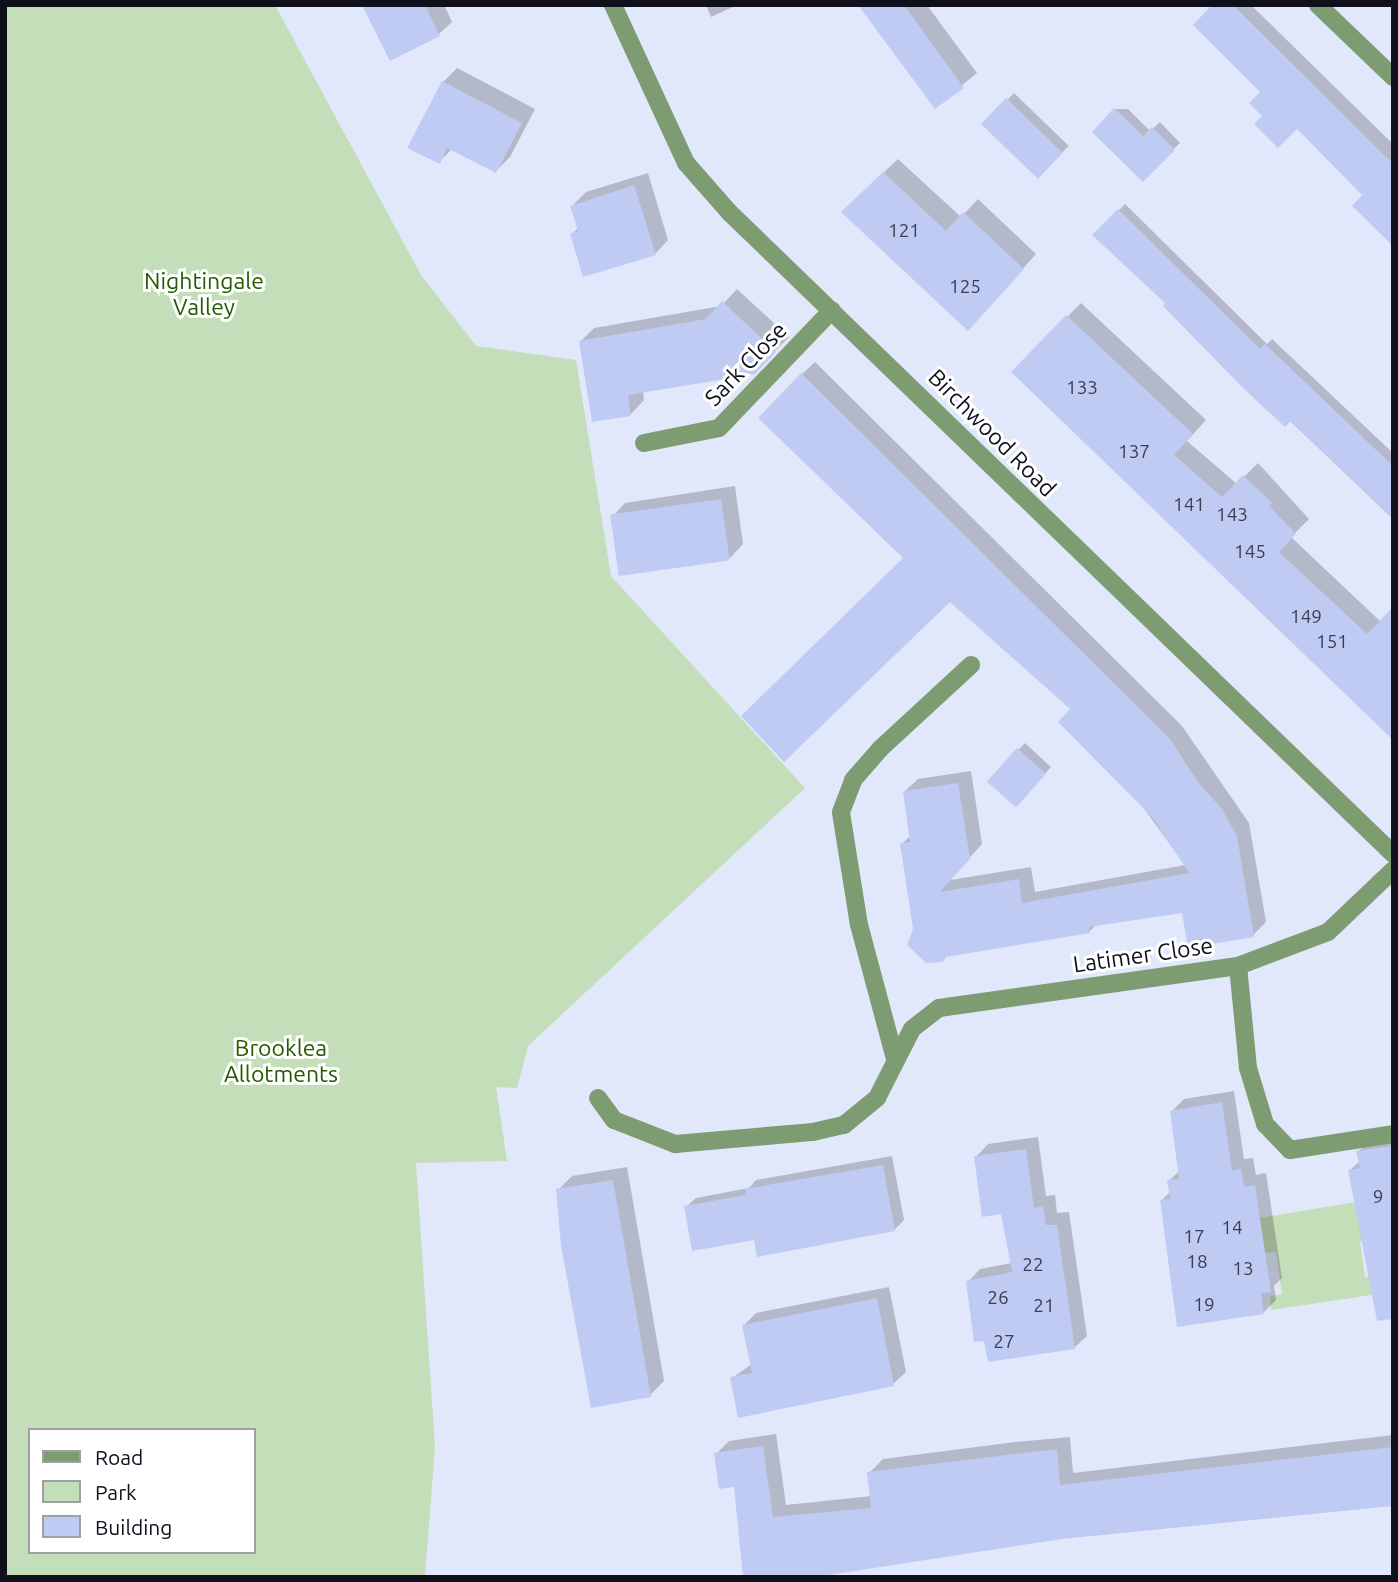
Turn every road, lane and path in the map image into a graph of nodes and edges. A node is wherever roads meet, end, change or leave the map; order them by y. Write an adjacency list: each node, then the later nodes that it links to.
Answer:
1 (613, 5): 4 (street, Birchwood Road)
2 (1318, 5): 3 (street)
3 (1393, 77)
4 (832, 310): 5 (street, Sark Close); 7 (street, Birchwood Road)
5 (643, 443)
6 (971, 664): 10 (street)
7 (1393, 854)
8 (1393, 870): 9 (street, Latimer Close)
9 (1238, 966): 10 (street, Latimer Close); 12 (street)
10 (895, 1059): 11 (street, Latimer Close)
11 (598, 1097)
12 (1393, 1134)

